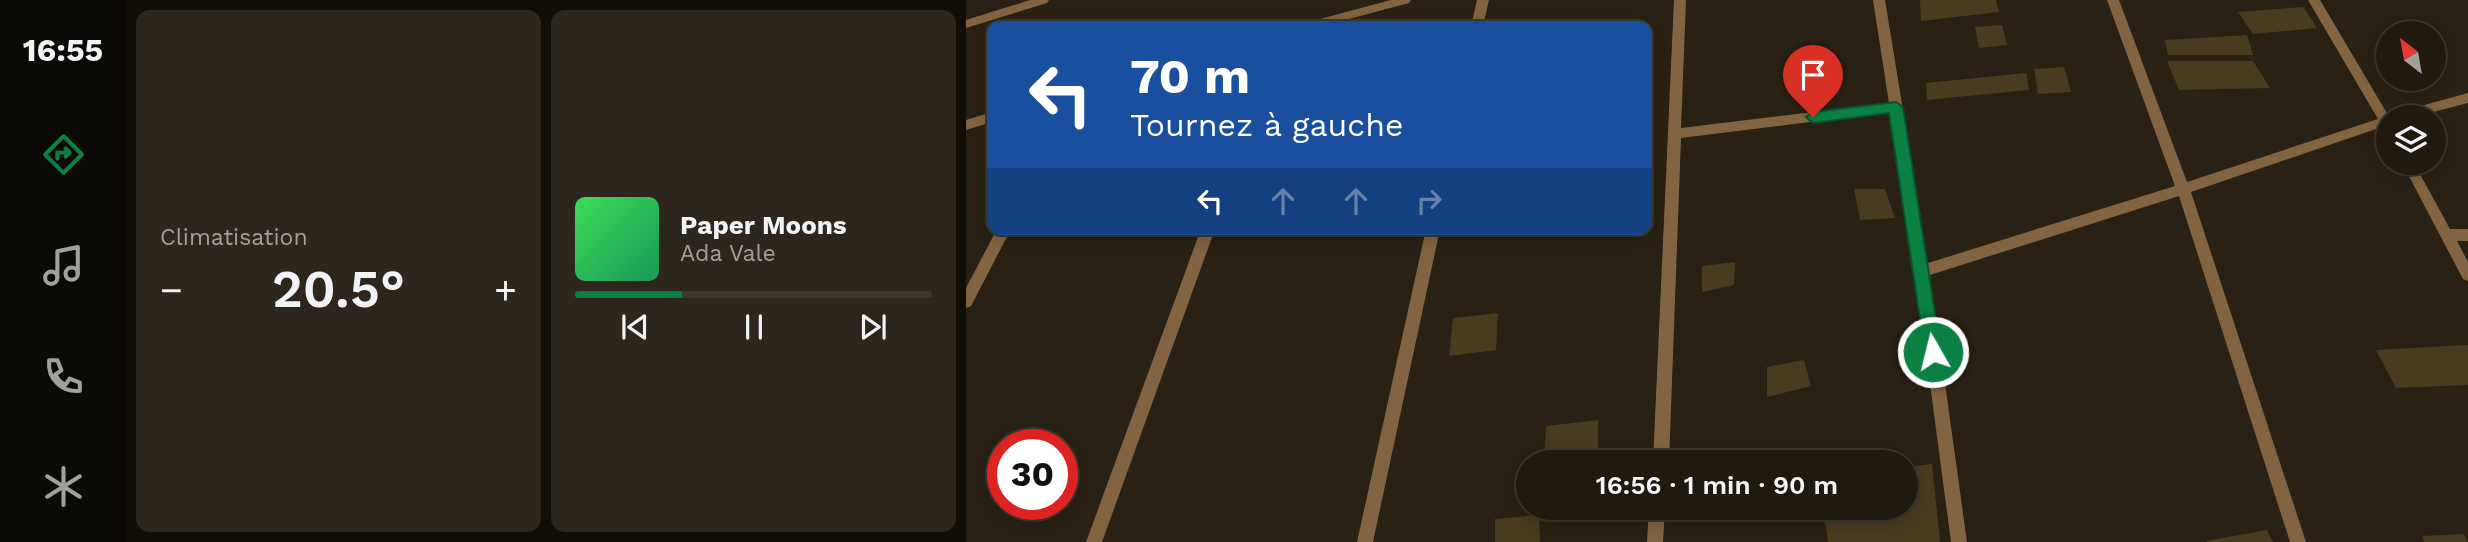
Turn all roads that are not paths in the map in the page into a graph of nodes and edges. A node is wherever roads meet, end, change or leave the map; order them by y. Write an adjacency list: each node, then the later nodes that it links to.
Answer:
1 (1043, 0): 10 (street)
2 (1405, 0): 8 (street)
3 (1482, 0): 9 (street)
4 (1680, 0): 18 (street)
5 (1879, 0): 14 (street)
6 (2113, 0): 20 (street)
7 (2314, 0): 12 (street)
8 (1327, 21)
9 (1478, 21)
10 (966, 24)
11 (2468, 97): 13 (street)
12 (2380, 105)
13 (2442, 105)
14 (1896, 107): 18 (street); 26 (street)
15 (987, 118): 16 (street)
16 (966, 124)
17 (2376, 126): 20 (street)
18 (1675, 134): 29 (street)
19 (2415, 175): 21 (street)
20 (2183, 189): 26 (street); 35 (street)
21 (2448, 234): 25 (street); 27 (street)
22 (1001, 235): 28 (street)
23 (1206, 235): 31 (street)
24 (1432, 235): 32 (street)
25 (2468, 235)
26 (1922, 271): 34 (street)
27 (2468, 275)
28 (966, 302)
29 (1662, 450)
30 (1656, 520): 33 (street)
31 (1094, 542)
32 (1365, 542)
33 (1655, 542)
34 (1959, 542)
35 (2298, 542)

